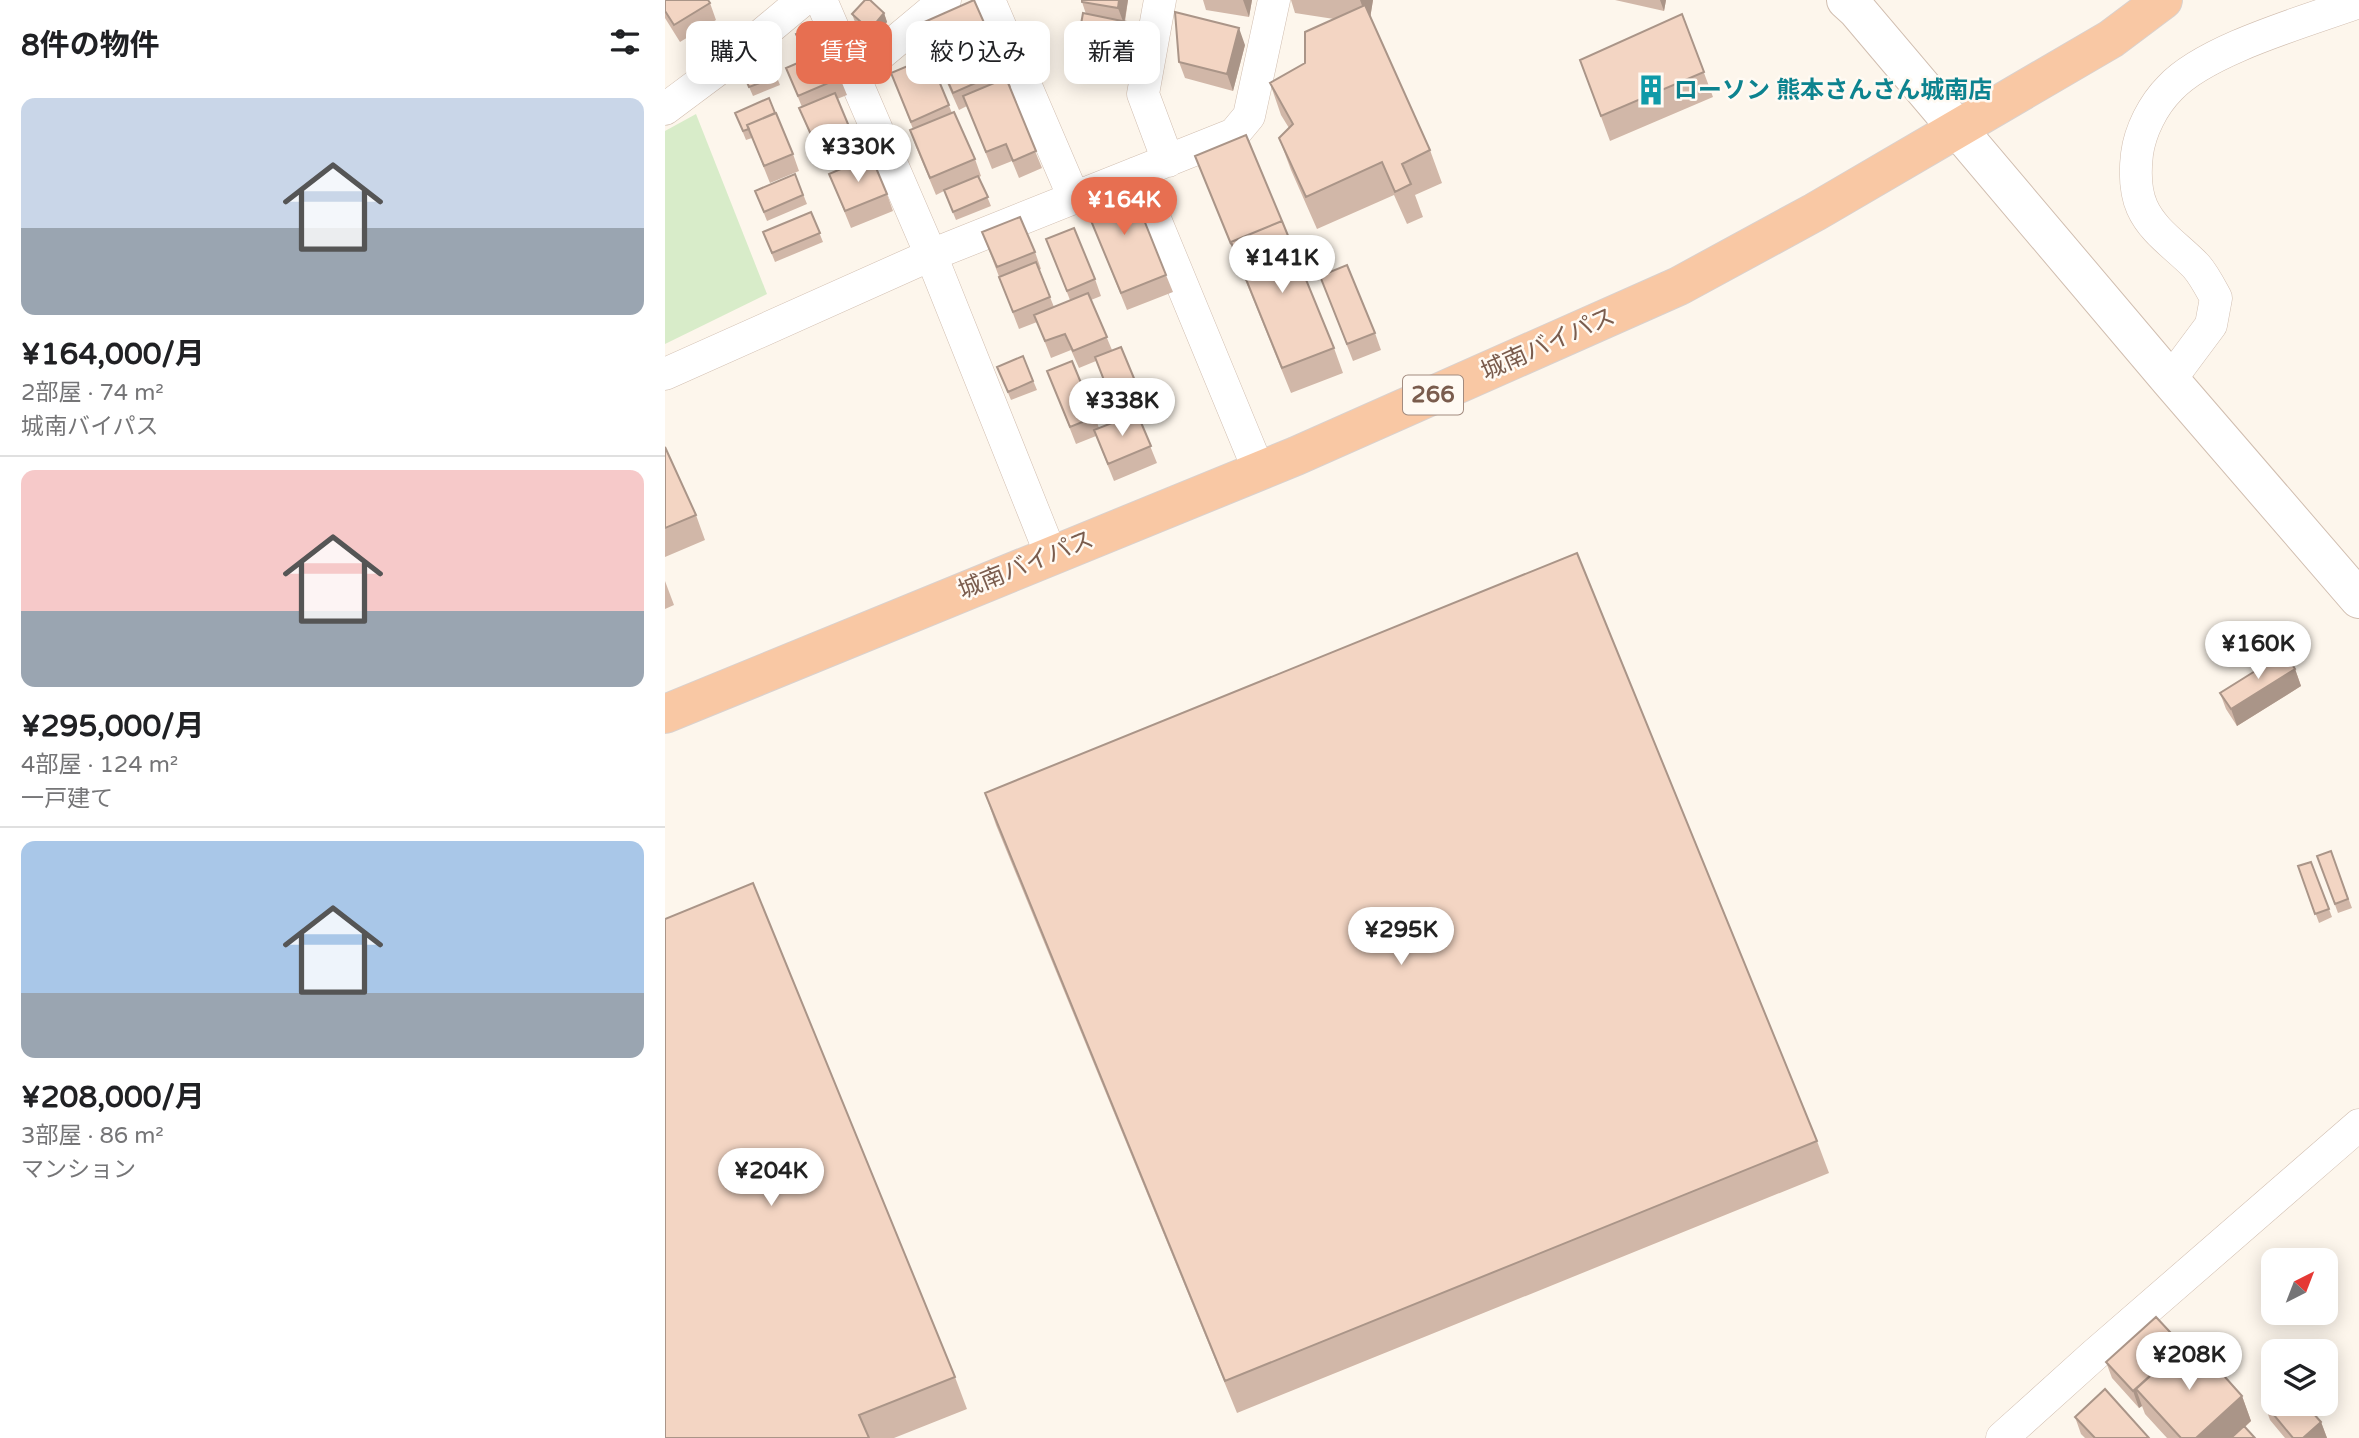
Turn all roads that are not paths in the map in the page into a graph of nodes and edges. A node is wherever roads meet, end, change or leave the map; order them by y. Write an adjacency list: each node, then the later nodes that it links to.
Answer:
1 (803, 0): 13 (street)
2 (821, 0): 10 (street)
3 (945, 0): 11 (street)
4 (989, 0): 17 (street)
5 (1160, 0): 15 (street)
6 (1274, 0): 15 (street)
7 (1846, 0): 14 (street)
8 (2164, 0): 14 (highway, 城南バイパス / 266)
9 (2359, 2): 20 (street)
10 (830, 21)
11 (892, 44)
12 (857, 84): 18 (street)
13 (665, 109)
14 (1957, 127): 20 (street); 21 (highway, 城南バイパス / 266)
15 (1168, 161): 16 (street)
16 (1136, 173): 17 (street); 21 (street)
17 (1074, 198): 18 (street)
18 (932, 255): 19 (street); 22 (street)
19 (665, 374)
20 (2170, 380): 23 (street)
21 (1259, 471): 22 (highway, 城南バイパス / 266)
22 (1051, 555): 24 (highway, 城南バイパス / 266)
23 (2359, 599)
24 (665, 715)
25 (2359, 1125): 26 (street)
26 (2002, 1438)

